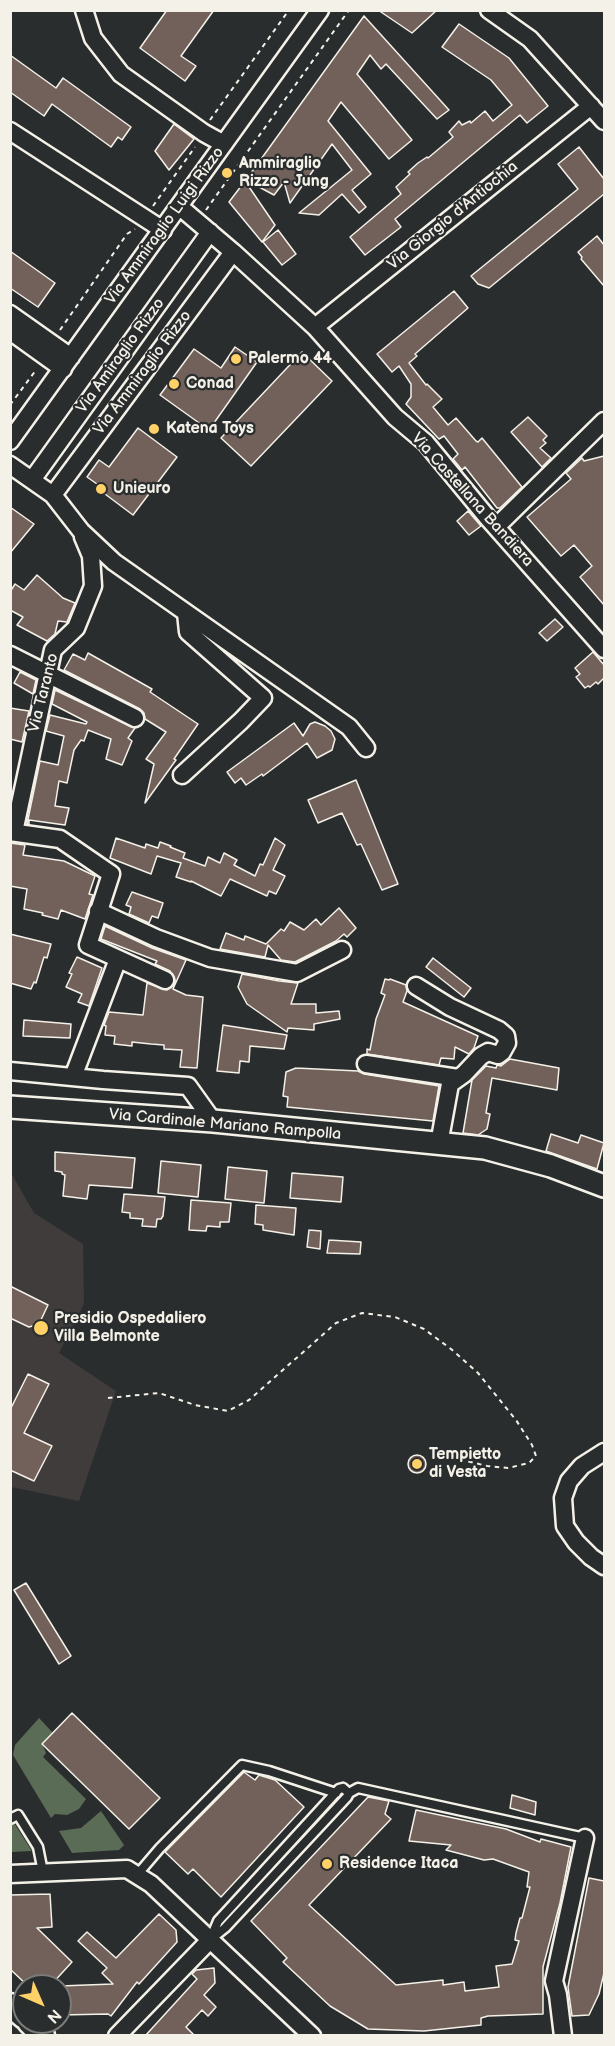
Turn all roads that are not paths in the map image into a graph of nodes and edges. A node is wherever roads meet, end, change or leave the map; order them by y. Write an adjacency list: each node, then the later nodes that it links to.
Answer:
1 (84, 10): 7 (street)
2 (320, 10): 7 (street, Via Ammiraglio Luigi Rizzo)
3 (489, 10): 4 (street)
4 (591, 106): 5 (street); 13 (street, Via Giorgio d'Antiochia)
5 (604, 121)
6 (10, 131): 9 (street)
7 (224, 144): 8 (street, Via Ammiraglio Luigi Rizzo)
8 (180, 207): 9 (street, Via Ammiraglio Luigi Rizzo); 10 (street, Via Castellana Bandiera)
9 (163, 230): 15 (street, Via Ammiraglio Luigi Rizzo)
10 (210, 232): 11 (street, Via Castellana Bandiera); 19 (street, Via Amiraglio Rizzo)
11 (233, 252): 13 (street, Via Castellana Bandiera); 20 (street, Via Ammiraglio Rizzo)
12 (10, 314): 15 (street)
13 (315, 327): 21 (street, Via Castellana Bandiera)
14 (10, 331): 15 (street)
15 (67, 363): 17 (street, Via Ammiraglio Luigi Rizzo)
16 (604, 421): 21 (street)
17 (10, 441)
18 (10, 465): 19 (street)
19 (32, 480): 20 (street)
20 (53, 495): 22 (street)
21 (496, 527): 24 (street, Via Castellana Bandiera)
22 (81, 531): 23 (street); 26 (street, Via Taranto)
23 (186, 613): 28 (street); 29 (street)
24 (604, 649)
25 (10, 655): 26 (street)
26 (47, 673): 27 (street); 30 (street, Via Taranto)
27 (135, 718)
28 (366, 748)
29 (182, 775)
30 (12, 832): 31 (street)
31 (98, 911): 32 (street); 33 (street)
32 (342, 951)
33 (118, 958): 34 (street); 38 (street)
34 (165, 980)
35 (416, 986): 39 (street)
36 (366, 1064): 39 (street)
37 (10, 1071): 38 (street)
38 (73, 1077): 41 (street)
39 (458, 1078): 42 (street)
40 (10, 1107): 41 (street, Via Cardinale Mariano Rampolla)
41 (213, 1121): 42 (street, Via Cardinale Mariano Rampolla)
42 (439, 1144): 43 (street, Via Cardinale Mariano Rampolla)
43 (604, 1186)
44 (604, 1452): 45 (street)
45 (604, 1566)
46 (336, 1793): 47 (lane); 52 (lane); 53 (lane)
47 (349, 1793): 49 (lane); 53 (lane)
48 (10, 1819): 50 (lane)
49 (585, 1838): 56 (street)
50 (43, 1872): 51 (street); 52 (street)
51 (10, 1874)
52 (137, 1875): 53 (street)
53 (210, 1940): 54 (street); 55 (street)
54 (117, 2036)
55 (312, 2036)
56 (563, 2036)

